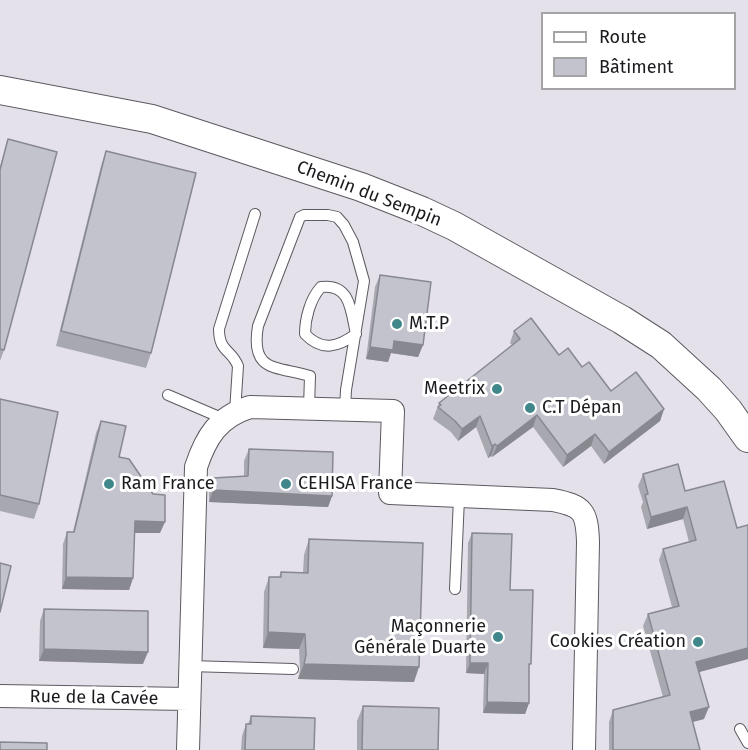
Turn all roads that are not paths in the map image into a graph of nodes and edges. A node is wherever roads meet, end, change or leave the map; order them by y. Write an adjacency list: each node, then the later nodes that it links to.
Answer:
1 (0, 90): 8 (street, Chemin du Sempin)
2 (255, 214): 7 (lane)
3 (356, 334): 3 (lane); 5 (lane); 6 (lane)
4 (168, 395): 7 (lane)
5 (309, 408): 6 (street); 7 (street)
6 (345, 409): 9 (street)
7 (229, 416): 11 (street)
8 (748, 438)
9 (459, 498): 10 (lane); 18 (street)
10 (455, 589)
11 (189, 666): 12 (lane); 14 (street)
12 (293, 669)
13 (0, 696): 14 (street, Rue de la Cavée)
14 (189, 699): 17 (street)
15 (740, 729): 16 (lane)
16 (748, 743)
17 (188, 750)
18 (584, 750)

